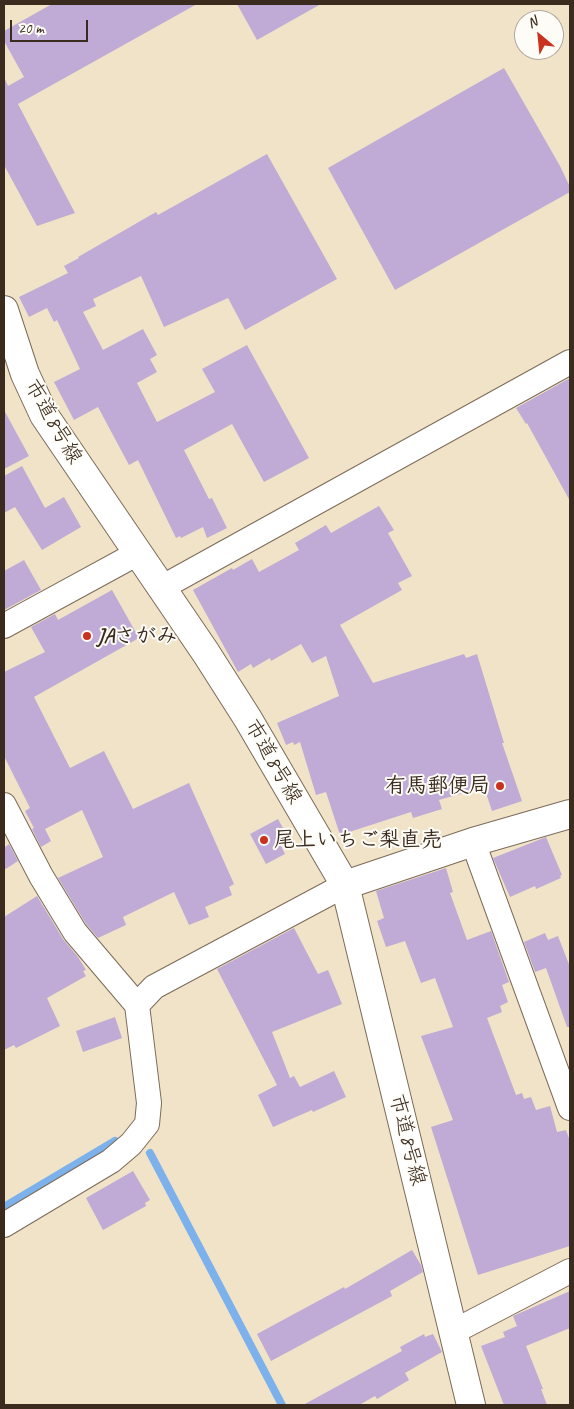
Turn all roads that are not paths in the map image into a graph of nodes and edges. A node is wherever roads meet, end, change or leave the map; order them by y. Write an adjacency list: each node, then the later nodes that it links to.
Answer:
1 (4, 310): 3 (street, 市道8号線)
2 (570, 362): 4 (street)
3 (138, 553): 4 (street, 市道8号線); 5 (street)
4 (161, 588): 9 (street, 市道8号線)
5 (4, 626)
6 (4, 805): 10 (street)
7 (570, 814): 8 (street)
8 (472, 842): 9 (street); 11 (street)
9 (345, 885): 10 (street); 14 (street, 市道8号線)
10 (137, 1005): 12 (street)
11 (570, 1108)
12 (4, 1225)
13 (570, 1271): 14 (street)
14 (453, 1332): 15 (street, 市道8号線)
15 (471, 1405)

